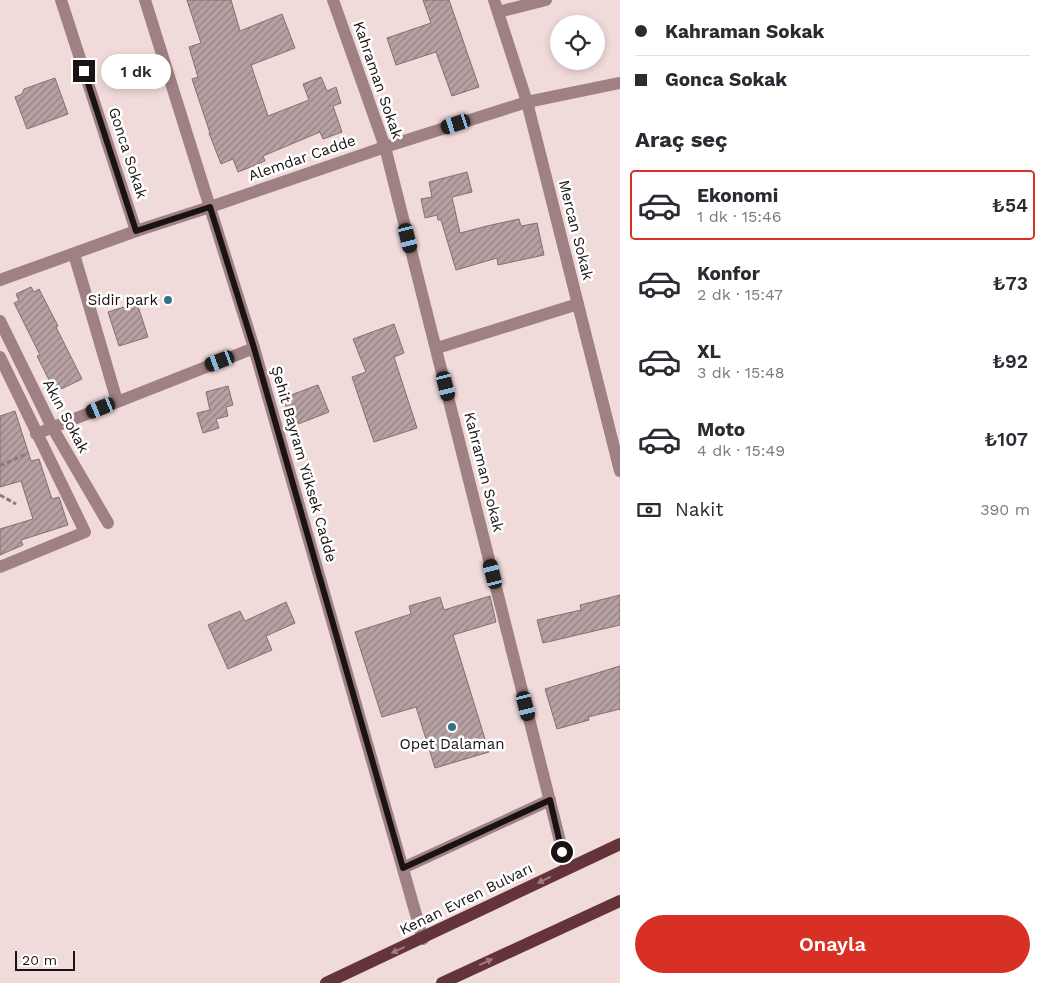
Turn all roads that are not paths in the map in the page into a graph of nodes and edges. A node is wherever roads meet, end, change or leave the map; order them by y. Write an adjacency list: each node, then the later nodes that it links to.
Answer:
1 (61, 0): 10 (street, Gonca Sokak)
2 (145, 0): 9 (street, Şehit Bayram Yüksek Cadde)
3 (333, 0): 8 (street, Kahraman Sokak)
4 (546, 0): 5 (street)
5 (496, 6): 7 (street, Mercan Sokak)
6 (620, 83): 7 (street, Alemdar Cadde)
7 (527, 102): 8 (street, Alemdar Cadde); 13 (street, Mercan Sokak)
8 (385, 147): 9 (street, Alemdar Cadde); 16 (street, Kahraman Sokak)
9 (210, 207): 10 (street, Alemdar Cadde); 15 (street, Şehit Bayram Yüksek Cadde)
10 (136, 231): 11 (street, Alemdar Cadde)
11 (74, 254): 12 (street, Alemdar Cadde); 18 (street)
12 (0, 280)
13 (578, 304): 16 (street); 21 (street, Mercan Sokak)
14 (0, 321): 19 (street, Akın Sokak)
15 (254, 348): 18 (street); 26 (street, Şehit Bayram Yüksek Cadde)
16 (437, 348): 24 (street, Kahraman Sokak)
17 (0, 358): 20 (street)
18 (117, 402): 19 (street)
19 (52, 427): 20 (street); 22 (street, Akın Sokak)
20 (36, 434): 23 (street)
21 (620, 471)
22 (108, 524)
23 (0, 567)
24 (550, 800): 26 (street); 27 (street, Kahraman Sokak)
25 (620, 844): 27 (main road, Kenan Evren Bulvarı)
26 (403, 868): 29 (street, Şehit Bayram Yüksek Cadde)
27 (567, 869): 29 (main road, Kenan Evren Bulvarı, one-way to 29)
28 (620, 900): 31 (main road, one-way to 28)
29 (423, 939): 30 (main road, Kenan Evren Bulvarı, one-way to 30)
30 (326, 983)
31 (442, 983)

